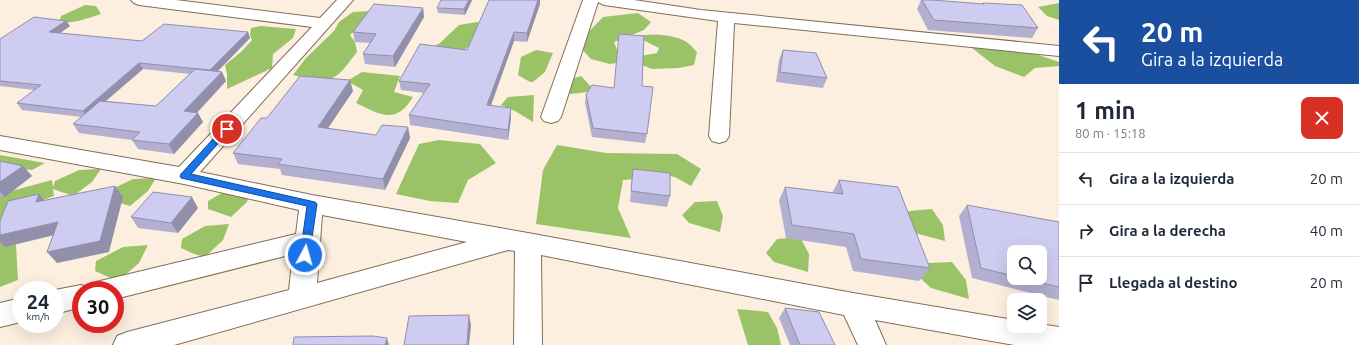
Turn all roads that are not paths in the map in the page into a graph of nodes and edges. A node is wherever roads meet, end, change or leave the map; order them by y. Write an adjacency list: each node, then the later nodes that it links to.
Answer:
1 (139, 0): 7 (street)
2 (345, 0): 7 (street)
3 (591, 0): 9 (street)
4 (604, 0): 5 (street)
5 (701, 8): 6 (street)
6 (726, 17): 8 (street); 10 (street)
7 (322, 23): 12 (street)
8 (1059, 51)
9 (551, 116)
10 (719, 136)
11 (0, 143): 12 (street)
12 (184, 176): 13 (street)
13 (312, 204): 14 (street); 15 (street)
14 (306, 241): 16 (street); 17 (street)
15 (518, 242): 17 (street); 18 (street); 23 (street)
16 (124, 285)
17 (302, 298): 22 (street)
18 (853, 305): 21 (street); 24 (street)
19 (12, 312): 20 (street)
20 (0, 315)
21 (1059, 340)
22 (134, 344)
23 (528, 345)
24 (872, 345)

